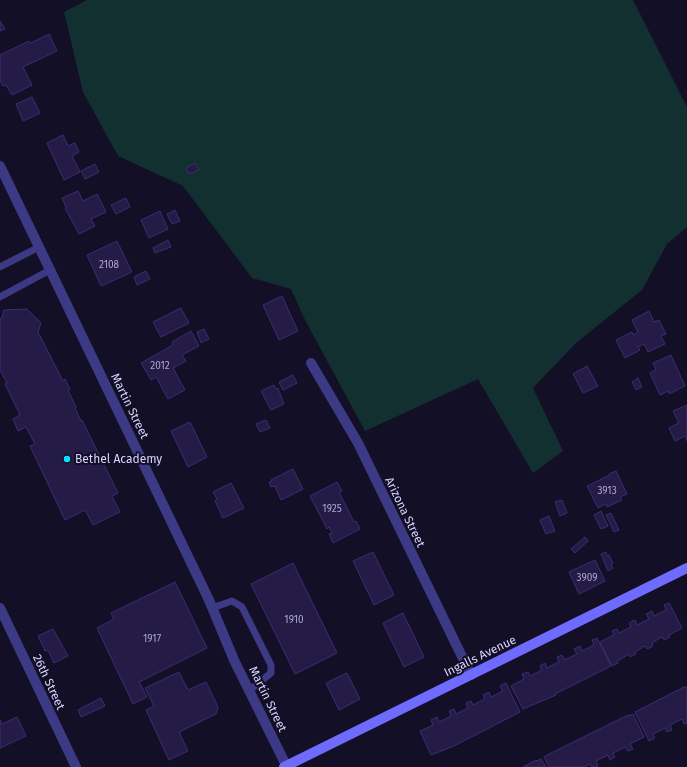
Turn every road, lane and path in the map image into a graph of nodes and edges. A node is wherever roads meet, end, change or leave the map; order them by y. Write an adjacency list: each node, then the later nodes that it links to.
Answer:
1 (0, 166): 2 (street, Martin Street)
2 (39, 247): 3 (lane); 4 (street, Martin Street)
3 (0, 266)
4 (50, 270): 5 (lane); 9 (street, Martin Street)
5 (0, 297)
6 (311, 363): 10 (street, Arizona Street)
7 (687, 568): 10 (main road, Ingalls Avenue)
8 (0, 608): 12 (street, 26th Street)
9 (212, 608): 11 (street, Martin Street); 11 (lane)
10 (471, 675): 13 (main road, Ingalls Avenue)
11 (249, 691): 13 (street, Martin Street)
12 (76, 767)
13 (286, 767)

